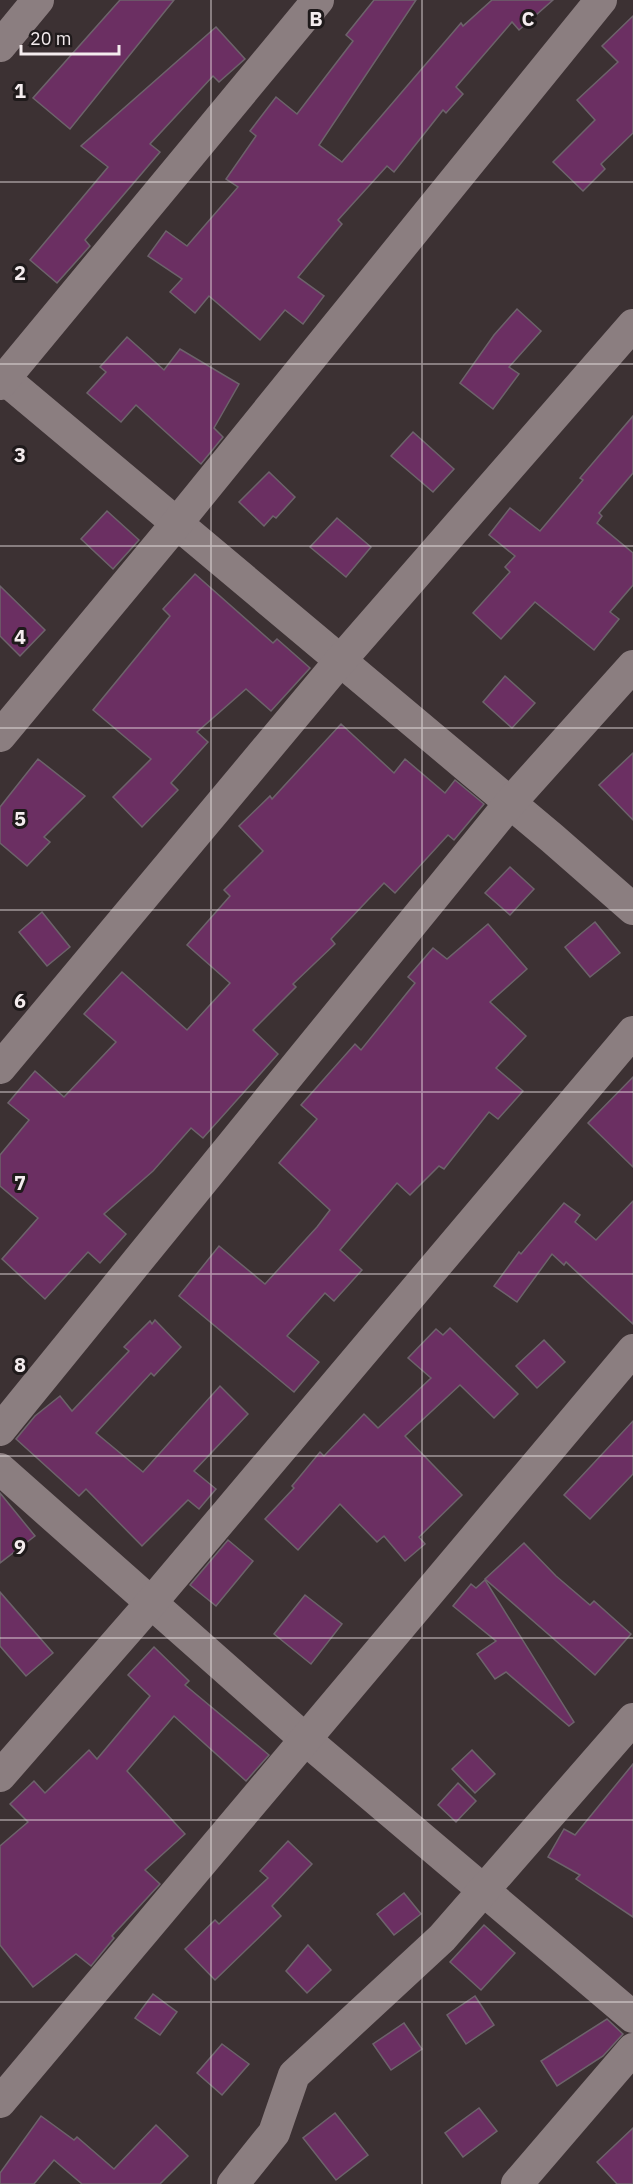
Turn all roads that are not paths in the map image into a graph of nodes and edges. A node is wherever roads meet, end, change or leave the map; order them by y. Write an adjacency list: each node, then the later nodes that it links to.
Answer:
1 (38, 0): 4 (street)
2 (318, 0): 6 (street)
3 (601, 0): 7 (street)
4 (0, 46)
5 (633, 324): 8 (street)
6 (2, 379): 7 (street)
7 (177, 523): 8 (street); 10 (street)
8 (340, 661): 11 (street); 14 (street)
9 (633, 666): 11 (street)
10 (0, 736)
11 (510, 803): 12 (street); 16 (street)
12 (633, 909)
13 (633, 1032): 18 (street)
14 (0, 1068)
15 (633, 1350): 20 (street)
16 (0, 1430)
17 (0, 1469): 18 (street)
18 (151, 1603): 20 (street); 21 (street)
19 (633, 1719): 22 (street)
20 (306, 1740): 22 (street); 25 (street)
21 (0, 1776)
22 (483, 1890): 23 (street); 26 (street)
23 (633, 2017)
24 (633, 2049): 27 (street)
25 (0, 2102)
26 (233, 2184)
27 (517, 2184)

